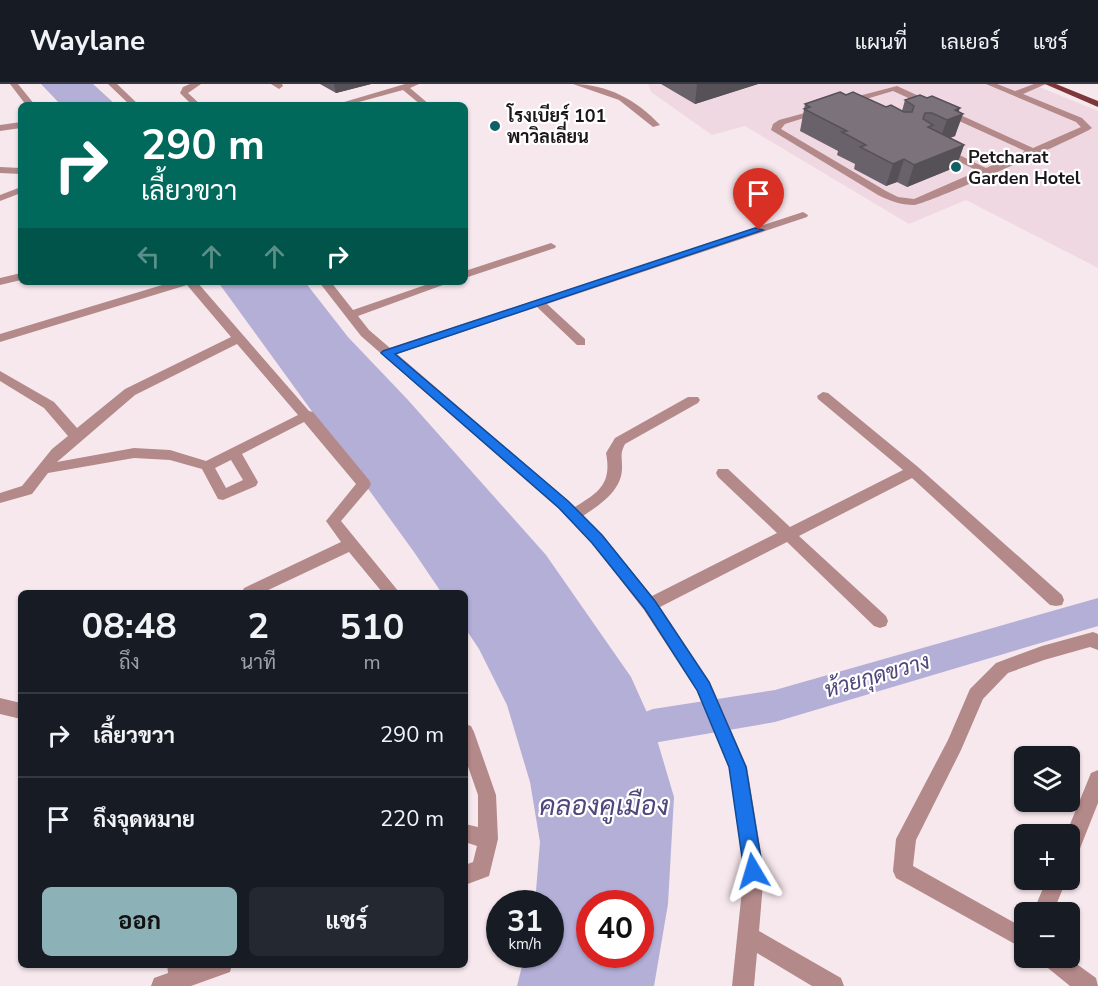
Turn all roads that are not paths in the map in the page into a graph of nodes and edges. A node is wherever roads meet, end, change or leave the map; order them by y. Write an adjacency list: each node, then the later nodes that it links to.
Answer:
1 (14, 84): 16 (street)
2 (112, 84): 17 (street)
3 (197, 84): 18 (street)
4 (415, 84): 10 (street)
5 (577, 84): 28 (street)
6 (910, 84): 12 (street)
7 (1042, 84): 14 (street)
8 (1049, 84): 23 (main road)
9 (996, 85): 14 (street)
10 (404, 87): 15 (street); 21 (street)
11 (865, 88): 13 (street)
12 (894, 88): 13 (street); 31 (street)
13 (874, 93): 22 (street)
14 (1015, 94): 31 (street)
15 (372, 96): 19 (street); 20 (street)
16 (29, 102)
17 (132, 102)
18 (194, 102)
19 (352, 102)
20 (381, 102)
21 (422, 102)
22 (847, 102): 24 (street); 25 (street)
23 (1098, 104)
24 (836, 105)
25 (856, 107)
26 (825, 109): 34 (street)
27 (18, 125): 29 (street)
28 (656, 125)
29 (0, 128)
30 (930, 144): 34 (street)
31 (1034, 152): 34 (street)
32 (0, 170): 33 (street)
33 (18, 171)
34 (987, 172)
35 (18, 191): 36 (street)
36 (0, 198)
37 (803, 215): 46 (street)
38 (551, 246): 39 (street)
39 (468, 274)
40 (18, 277): 41 (street)
41 (0, 282)
42 (174, 285): 48 (street)
43 (193, 285): 49 (street)
44 (327, 285): 47 (street)
45 (436, 285): 47 (street)
46 (539, 303): 50 (street); 51 (street)
47 (351, 315): 51 (street)
48 (0, 338)
49 (237, 339): 55 (street); 56 (street)
50 (581, 342)
51 (387, 353): 63 (street)
52 (0, 375): 56 (street)
53 (823, 396): 60 (street)
54 (693, 400): 63 (street)
55 (308, 415): 57 (street); 65 (street)
56 (75, 435): 59 (street)
57 (234, 452): 58 (street); 58 (street)
58 (207, 466): 59 (street)
59 (43, 469): 62 (street)
60 (913, 471): 64 (street); 68 (street)
61 (723, 473): 64 (street)
62 (0, 498)
63 (573, 514): 69 (street)
64 (790, 535): 69 (street); 70 (street)
65 (351, 544): 66 (street); 67 (street)
66 (254, 590)
67 (389, 590)
68 (1056, 600)
69 (650, 605): 81 (street)
70 (880, 621)
71 (1098, 643): 80 (street)
72 (0, 706): 73 (street)
73 (18, 710)
74 (468, 741): 78 (street)
75 (1098, 779): 76 (street)
76 (1080, 824)
77 (468, 834): 78 (street)
78 (488, 839): 79 (street)
79 (468, 874)
80 (1014, 933)
81 (748, 936): 85 (street); 86 (street)
82 (207, 968): 84 (street)
83 (1064, 968): 87 (street)
84 (173, 977)
85 (743, 986)
86 (833, 986)
87 (1088, 986)

